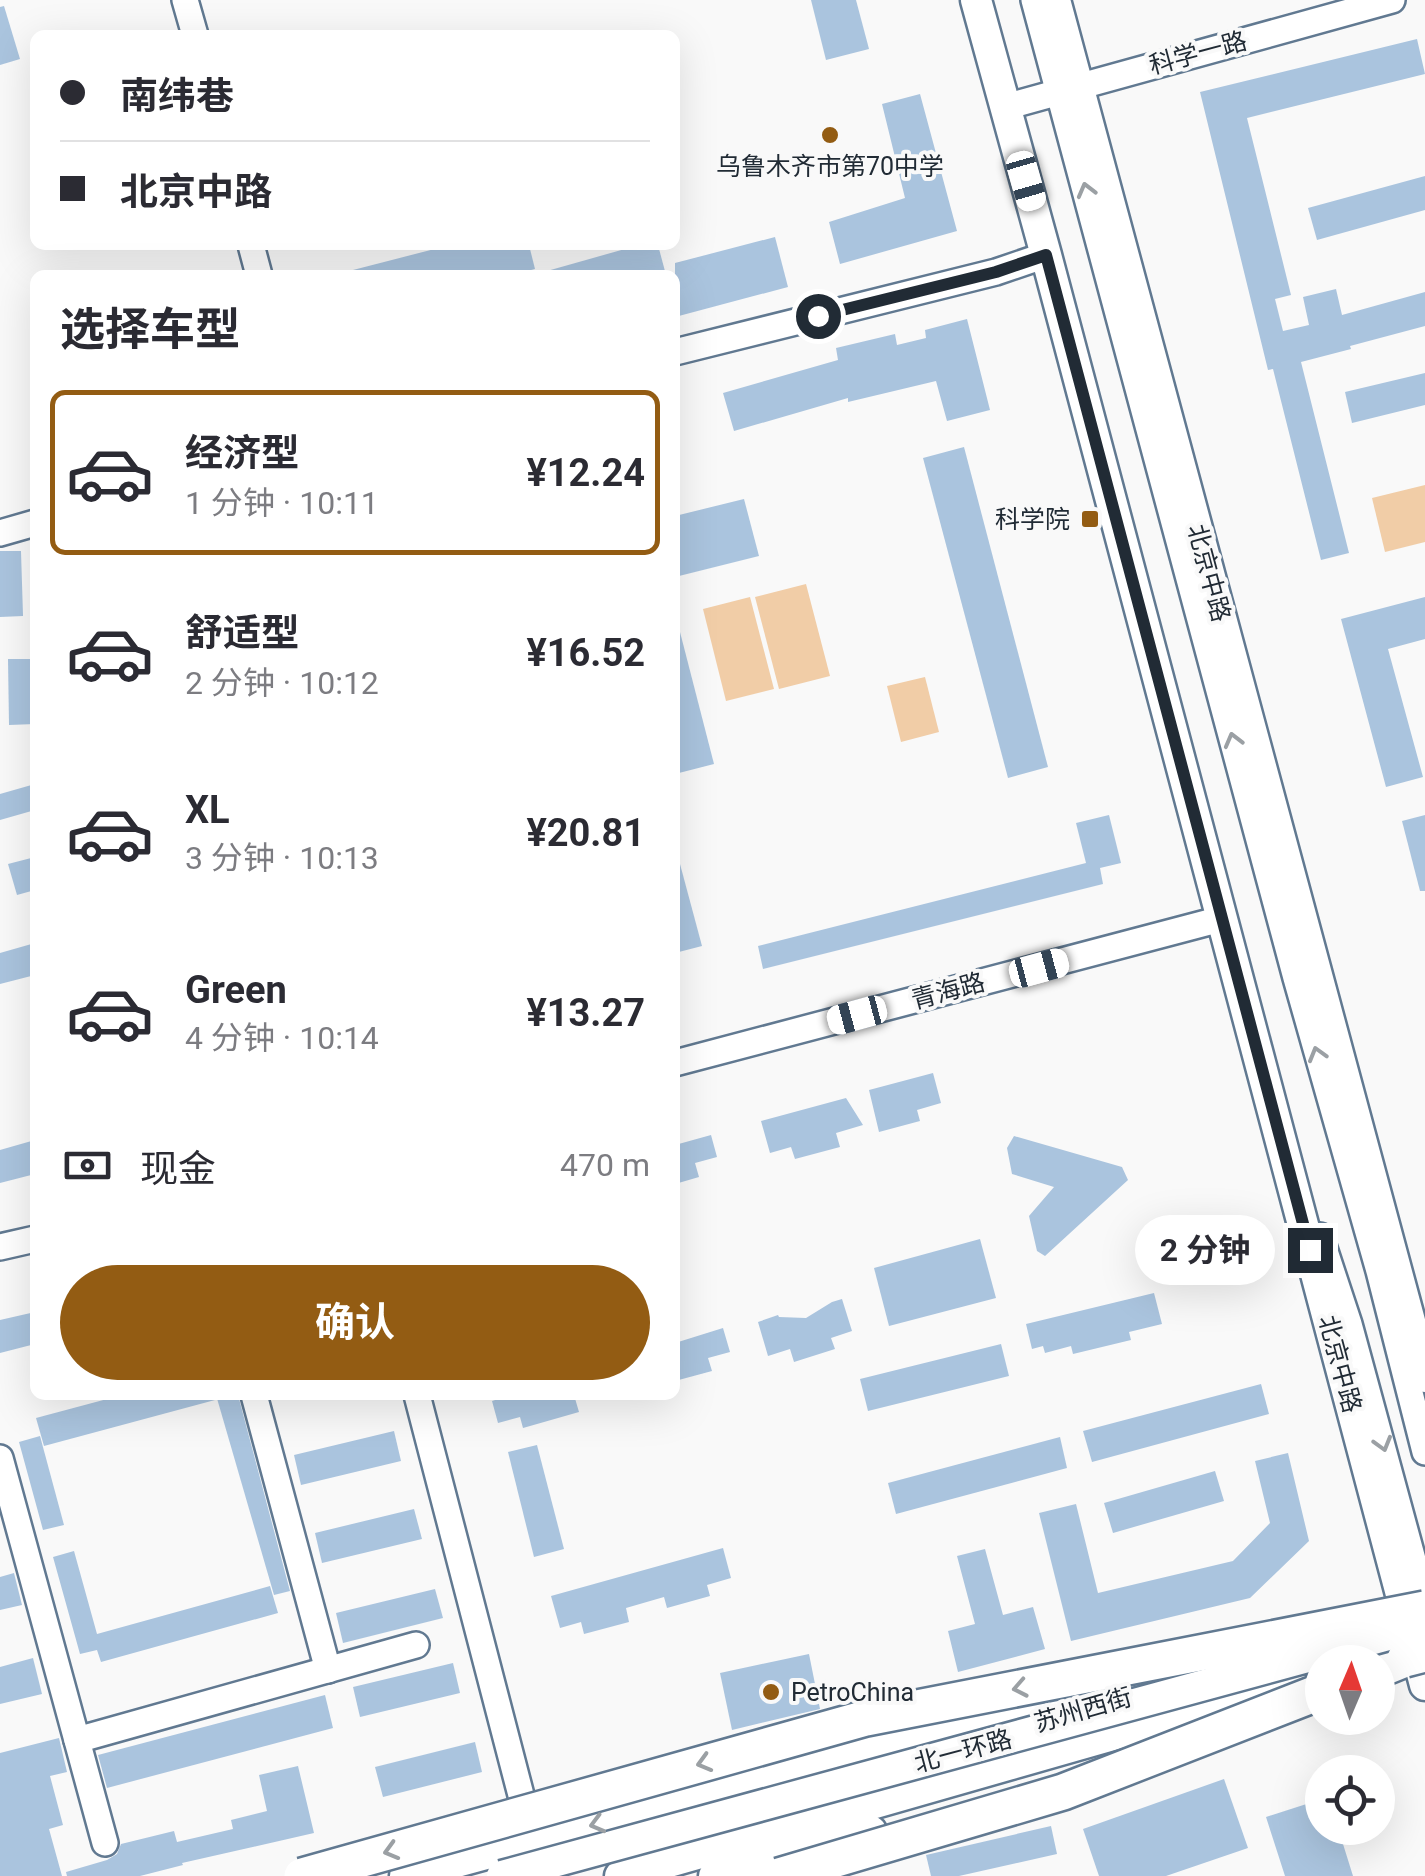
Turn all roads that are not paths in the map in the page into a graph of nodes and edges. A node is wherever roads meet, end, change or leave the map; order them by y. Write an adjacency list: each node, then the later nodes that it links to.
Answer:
1 (185, 0): 7 (street)
2 (976, 0): 9 (main road, 北京中路)
3 (988, 0): 9 (street)
4 (1034, 0): 8 (street)
5 (1056, 0): 8 (main road, 北京中路)
6 (1392, 0): 8 (street, 科学一路)
7 (194, 30)
8 (1069, 89): 9 (street, 科学一路); 18 (main road, 北京中路); 21 (street, one-way to 8)
9 (1011, 106): 10 (main road, 北京中路); 23 (street, one-way to 23)
10 (1046, 255): 11 (street); 14 (main road, 北京中路)
11 (680, 351)
12 (30, 525): 13 (street)
13 (0, 534)
14 (1221, 920): 15 (street, 青海路); 23 (main road, 北京中路)
15 (680, 1062)
16 (30, 1240): 17 (street)
17 (0, 1247)
18 (1425, 1377)
19 (255, 1400): 27 (street)
20 (417, 1400): 33 (street)
21 (1425, 1452)
22 (0, 1458): 32 (street)
23 (1422, 1614): 25 (main road, 北京中路); 26 (main road, 苏州西街); 35 (highway, one-way to 35, bridge); 37 (main road, 北一环路, bridge)
24 (416, 1645): 27 (street)
25 (1404, 1667)
26 (1224, 1669): 33 (main road, one-way to 33); 38 (main road, 苏州西街)
27 (328, 1670): 32 (street)
28 (1305, 1685): 39 (main road, 北一环路)
29 (1305, 1697): 31 (main road, 苏州西街)
30 (1305, 1699): 42 (highway, bridge)
31 (1180, 1735): 40 (main road, 苏州西街); 41 (main road)
32 (77, 1740): 34 (street)
33 (533, 1841): 36 (main road)
34 (104, 1842)
35 (302, 1876)
36 (405, 1876)
37 (502, 1876)
38 (511, 1876)
39 (620, 1876)
40 (642, 1876)
41 (714, 1876)
42 (779, 1876)

